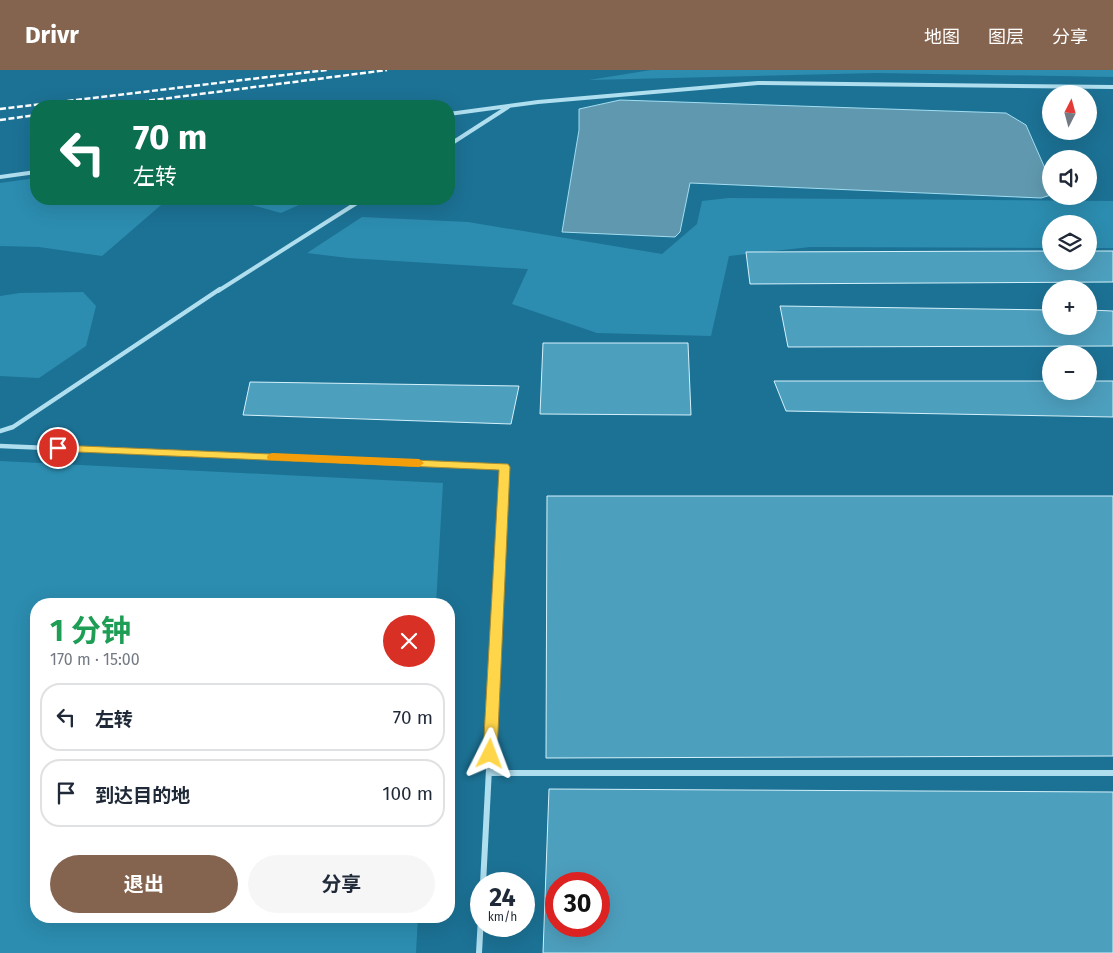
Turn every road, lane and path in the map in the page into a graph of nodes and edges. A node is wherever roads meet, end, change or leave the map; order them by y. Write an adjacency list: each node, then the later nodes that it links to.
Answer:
1 (1113, 87): 2 (street)
2 (511, 106): 3 (street); 4 (street)
3 (455, 113)
4 (455, 141)
5 (30, 173): 6 (street)
6 (0, 177)
7 (354, 205): 8 (street)
8 (0, 431)
9 (0, 446): 10 (street)
10 (489, 773): 11 (street); 12 (street)
11 (1113, 773)
12 (484, 872)
13 (480, 937): 14 (street)
14 (479, 953)

